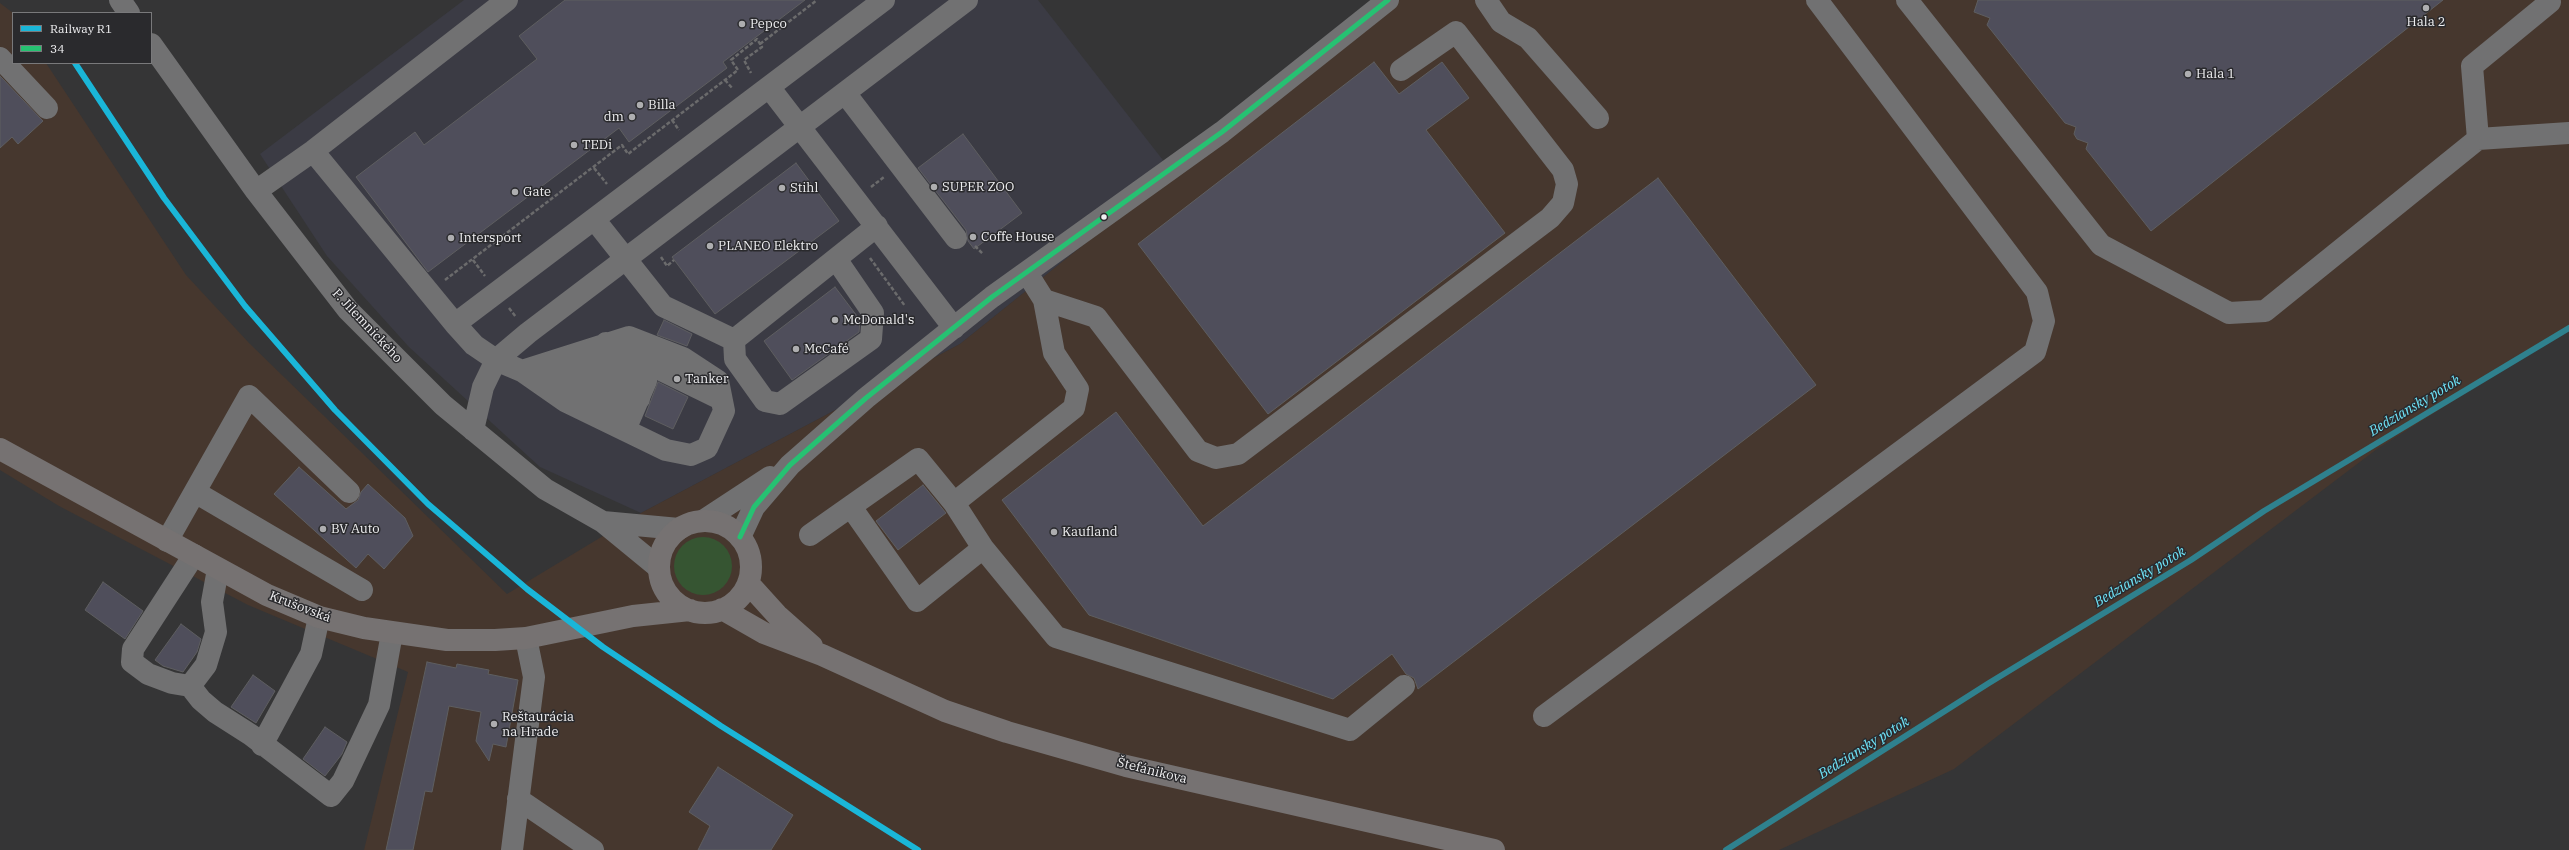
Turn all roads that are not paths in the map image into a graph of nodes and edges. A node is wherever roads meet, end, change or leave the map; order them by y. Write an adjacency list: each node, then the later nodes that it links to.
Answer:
1 (120, 0): 10 (street)
2 (508, 0): 21 (street)
3 (884, 0): 14 (street)
4 (967, 0): 15 (street)
5 (1388, 0): 28 (street)
6 (1486, 0): 17 (street)
7 (1817, 0): 65 (street)
8 (1907, 0): 20 (street)
9 (2550, 2): 20 (street)
10 (128, 12)
11 (152, 45): 22 (street, P. Jilemnického)
12 (0, 58): 16 (street)
13 (1401, 70): 29 (street)
14 (769, 87): 18 (street); 23 (street)
15 (845, 93): 18 (street); 25 (street)
16 (47, 108)
17 (1598, 118)
18 (801, 127): 24 (street); 27 (street)
19 (2569, 133): 20 (street)
20 (2478, 139)
21 (313, 151): 22 (street); 30 (street)
22 (256, 191): 37 (street, P. Jilemnického)
23 (594, 219): 27 (street); 30 (street)
24 (877, 226): 26 (street); 31 (street)
25 (966, 242)
26 (836, 259): 32 (street); 32 (street)
27 (624, 260): 32 (street); 33 (street)
28 (1026, 273): 29 (street); 31 (street)
29 (1044, 300): 42 (street)
30 (455, 324): 33 (street)
31 (954, 328): 39 (street)
32 (734, 340)
33 (496, 360): 34 (street); 37 (street)
34 (522, 371): 35 (street); 36 (street)
35 (548, 381): 36 (street); 36 (street)
36 (632, 414)
37 (473, 430): 45 (street, P. Jilemnického)
38 (0, 449): 49 (main road, Krušovská)
39 (790, 465): 44 (street); 48 (street)
40 (195, 492): 41 (street); 49 (street); 55 (street)
41 (349, 492)
42 (954, 503): 43 (street); 50 (street)
43 (851, 507): 47 (street); 50 (street)
44 (703, 521): 46 (main road); 48 (main road)
45 (603, 522): 46 (street, P. Jilemnického); 53 (street, P. Jilemnického)
46 (680, 529): 53 (main road)
47 (810, 535)
48 (740, 537): 54 (main road)
49 (167, 541): 51 (main road, Krušovská)
50 (983, 548): 64 (street)
51 (194, 555): 52 (main road, Krušovská); 63 (street)
52 (218, 569): 59 (main road, Krušovská); 63 (street)
53 (661, 576): 57 (main road); 58 (main road)
54 (748, 583): 56 (main road); 62 (main road)
55 (362, 590)
56 (722, 609): 57 (main road); 62 (main road)
57 (690, 610): 58 (main road, Krušovská)
58 (633, 616): 61 (main road, Krušovská)
59 (319, 617): 60 (main road, Krušovská); 66 (street)
60 (392, 633): 61 (main road, Krušovská); 66 (street)
61 (526, 638): 67 (street)
62 (822, 655): 70 (main road, Štefánikova)
63 (190, 686): 66 (street)
64 (1404, 686)
65 (1544, 716)
66 (262, 745)
67 (518, 799): 68 (street); 69 (street)
68 (512, 850)
69 (593, 850)
70 (1494, 850)

